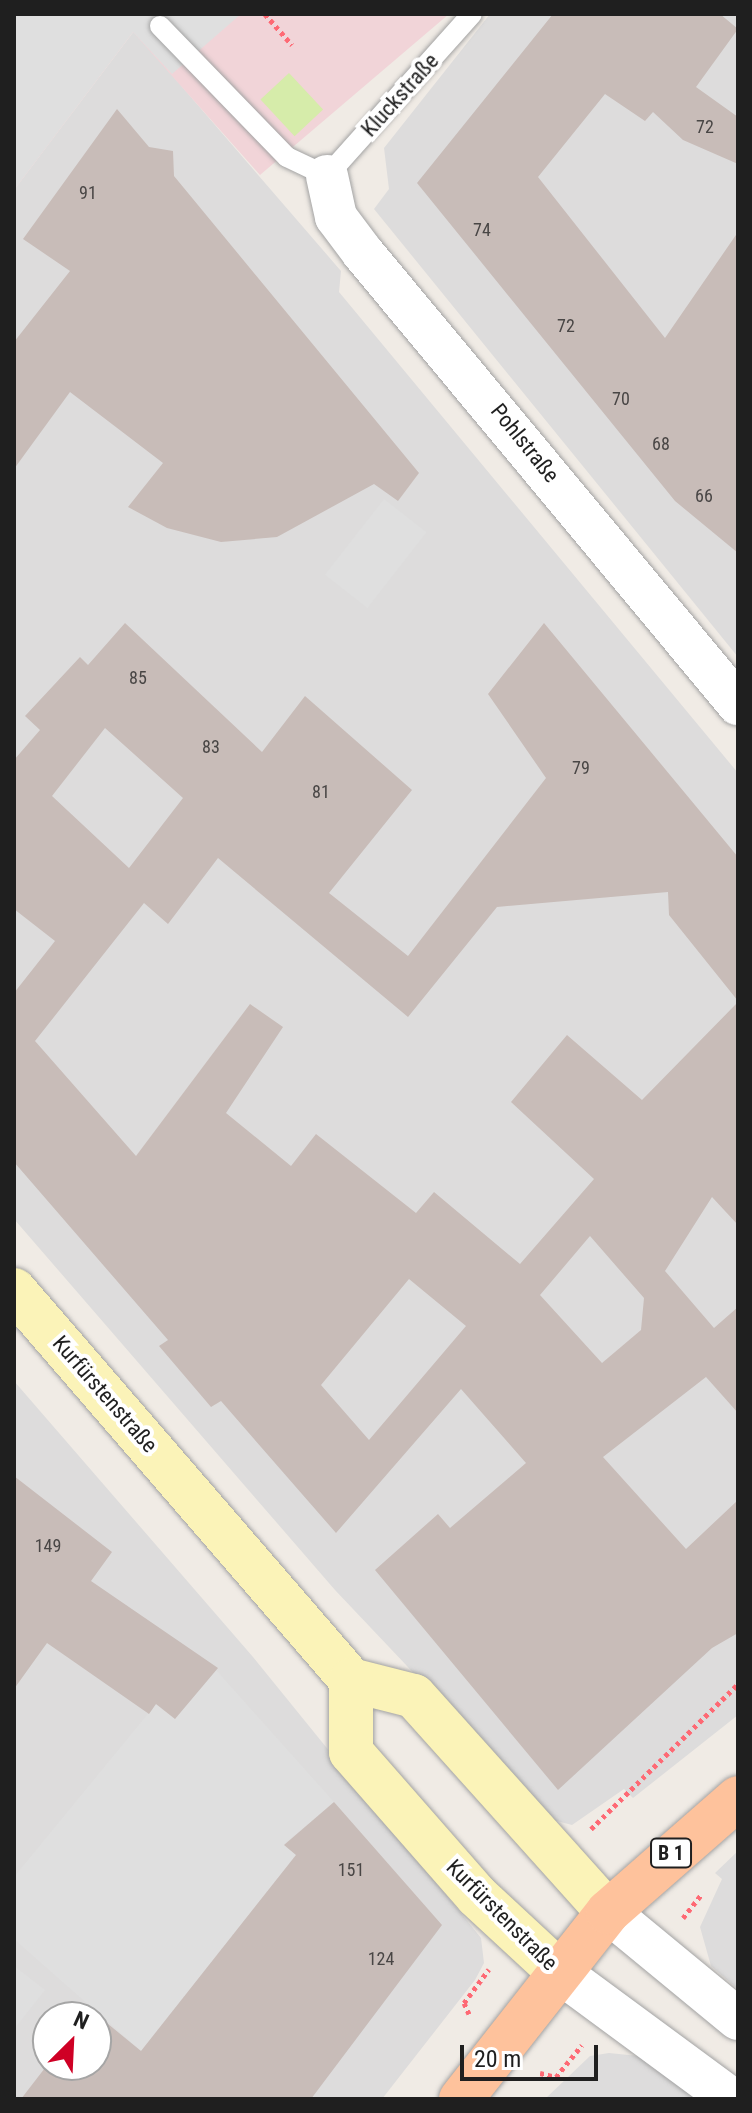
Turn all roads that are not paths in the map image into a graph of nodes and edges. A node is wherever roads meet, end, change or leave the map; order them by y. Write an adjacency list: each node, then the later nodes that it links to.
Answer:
1 (472, 14): 3 (lane, Kluckstraße)
2 (160, 26): 3 (lane)
3 (327, 176): 4 (street, Pohlstraße)
4 (738, 704)
5 (14, 1290): 6 (street, Kurfürstenstraße)
6 (351, 1680): 8 (street); 9 (street, Kurfürstenstraße)
7 (738, 1798): 8 (main road, B 1)
8 (608, 1912): 9 (main road, B 1); 10 (street)
9 (559, 1972): 11 (main road, B 1); 12 (street, Kurfürstenstraße)
10 (738, 2019)
11 (461, 2099)
12 (731, 2099)

